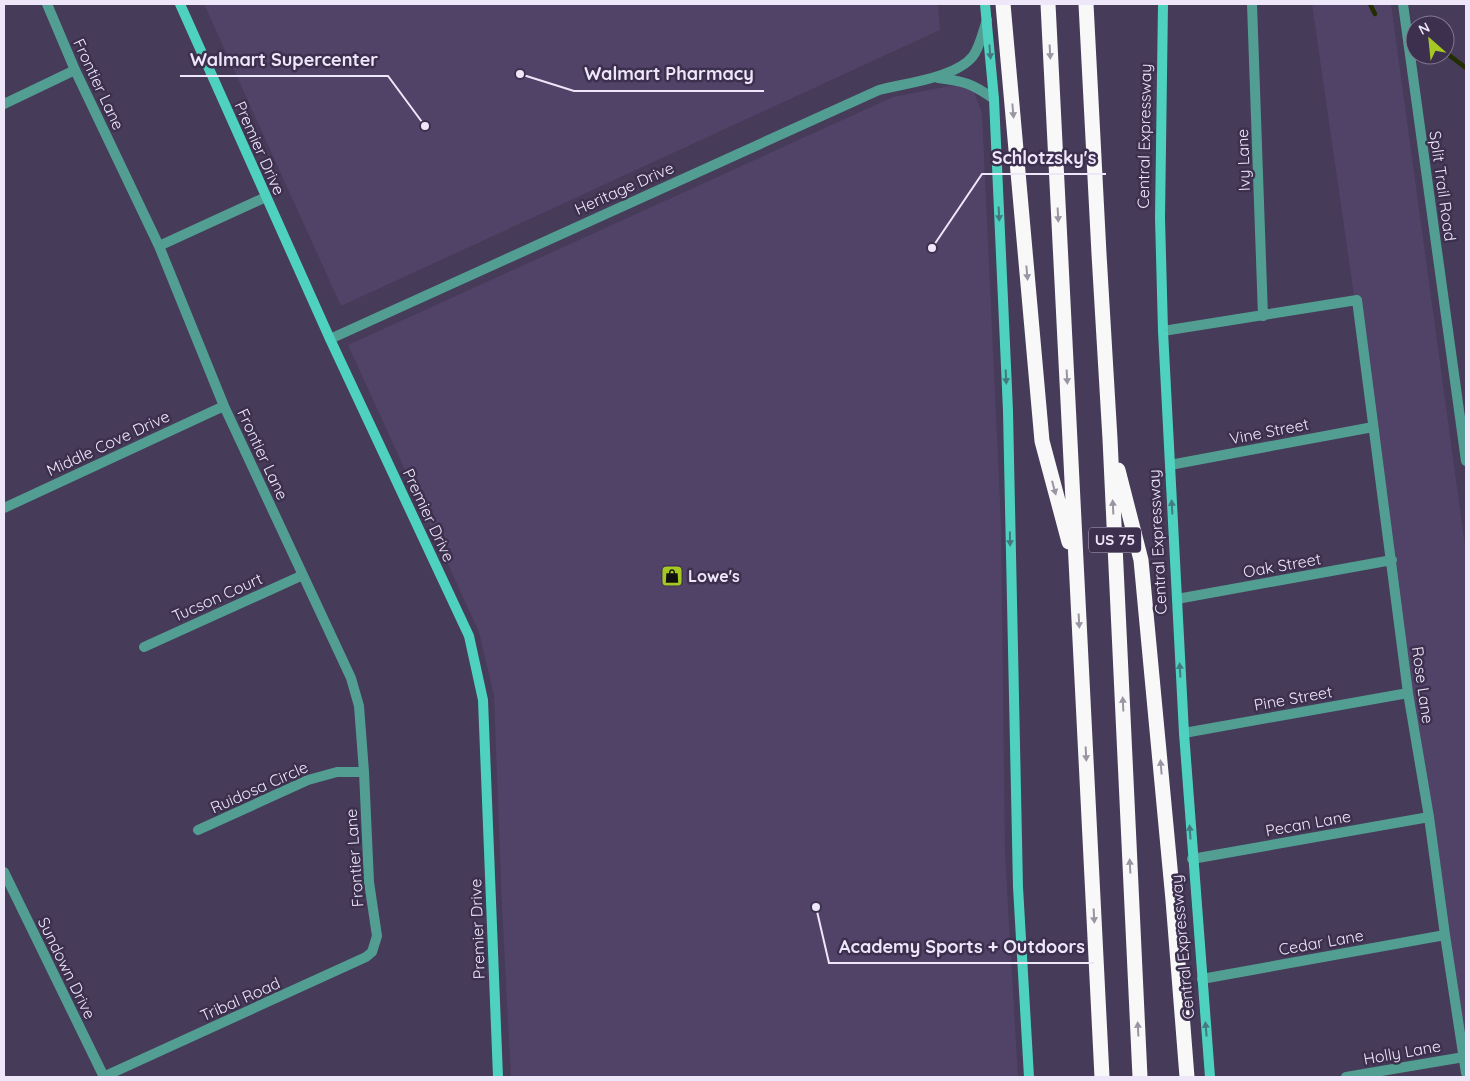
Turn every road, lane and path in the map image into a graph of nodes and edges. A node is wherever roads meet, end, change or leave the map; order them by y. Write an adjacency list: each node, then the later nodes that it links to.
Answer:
1 (47, 4): 11 (street, Frontier Lane)
2 (180, 4): 15 (main road, Premier Drive)
3 (985, 4): 10 (main road)
4 (1003, 4): 27 (highway, one-way to 27)
5 (1048, 4): 27 (highway, US 75, one-way to 27)
6 (1086, 4): 22 (highway, US 75)
7 (1163, 4): 18 (main road, Central Expressway)
8 (1252, 4): 17 (street, Ivy Lane)
9 (1403, 4): 23 (street, Split Trail Road)
10 (986, 20): 12 (street, Heritage Drive); 13 (main road, one-way to 13)
11 (74, 70): 14 (street); 16 (street, Frontier Lane)
12 (934, 77): 13 (street, Heritage Drive); 19 (street, Heritage Drive)
13 (994, 99): 45 (main road, one-way to 45)
14 (4, 104)
15 (266, 197): 16 (street); 19 (main road, Premier Drive)
16 (159, 246): 20 (street, Frontier Lane)
17 (1263, 316): 18 (street); 21 (street, Rose Lane)
18 (1163, 331): 24 (main road, Central Expressway)
19 (330, 338): 44 (main road, Premier Drive)
20 (224, 406): 25 (street, Middle Cove Drive); 28 (street, Frontier Lane)
21 (1373, 427): 24 (street, Vine Street); 26 (street, Rose Lane)
22 (1110, 439): 47 (highway, US 75, one-way to 22); 48 (highway, one-way to 22)
23 (1466, 461)
24 (1170, 465): 29 (main road, Central Expressway, one-way to 24)
25 (4, 508)
26 (1392, 560): 29 (street, Oak Street); 31 (street, Rose Lane)
27 (1077, 572): 46 (highway, US 75, one-way to 46)
28 (303, 575): 30 (street, Tucson Court); 33 (street, Frontier Lane)
29 (1177, 599): 32 (main road, Central Expressway, one-way to 29)
30 (144, 647)
31 (1408, 693): 32 (street, Pine Street); 34 (street, Rose Lane)
32 (1184, 733): 36 (main road, Central Expressway, one-way to 32)
33 (364, 772): 35 (street, Ruidosa Circle); 39 (street, Frontier Lane)
34 (1429, 817): 36 (street, Pecan Lane); 38 (street, Rose Lane)
35 (198, 830)
36 (1192, 859): 40 (main road, Central Expressway)
37 (4, 872): 43 (street, Sundown Drive)
38 (1445, 935): 40 (street, Cedar Lane); 41 (street, Rose Lane)
39 (377, 936): 43 (street, Tribal Road)
40 (1202, 979): 49 (main road, Central Expressway, one-way to 40)
41 (1464, 1057): 42 (street, Rose Lane); 50 (street, Holly Lane)
42 (1466, 1073)
43 (103, 1077)
44 (498, 1077)
45 (1029, 1077)
46 (1102, 1077)
47 (1140, 1077)
48 (1187, 1077)
49 (1210, 1077)
50 (1346, 1077)

